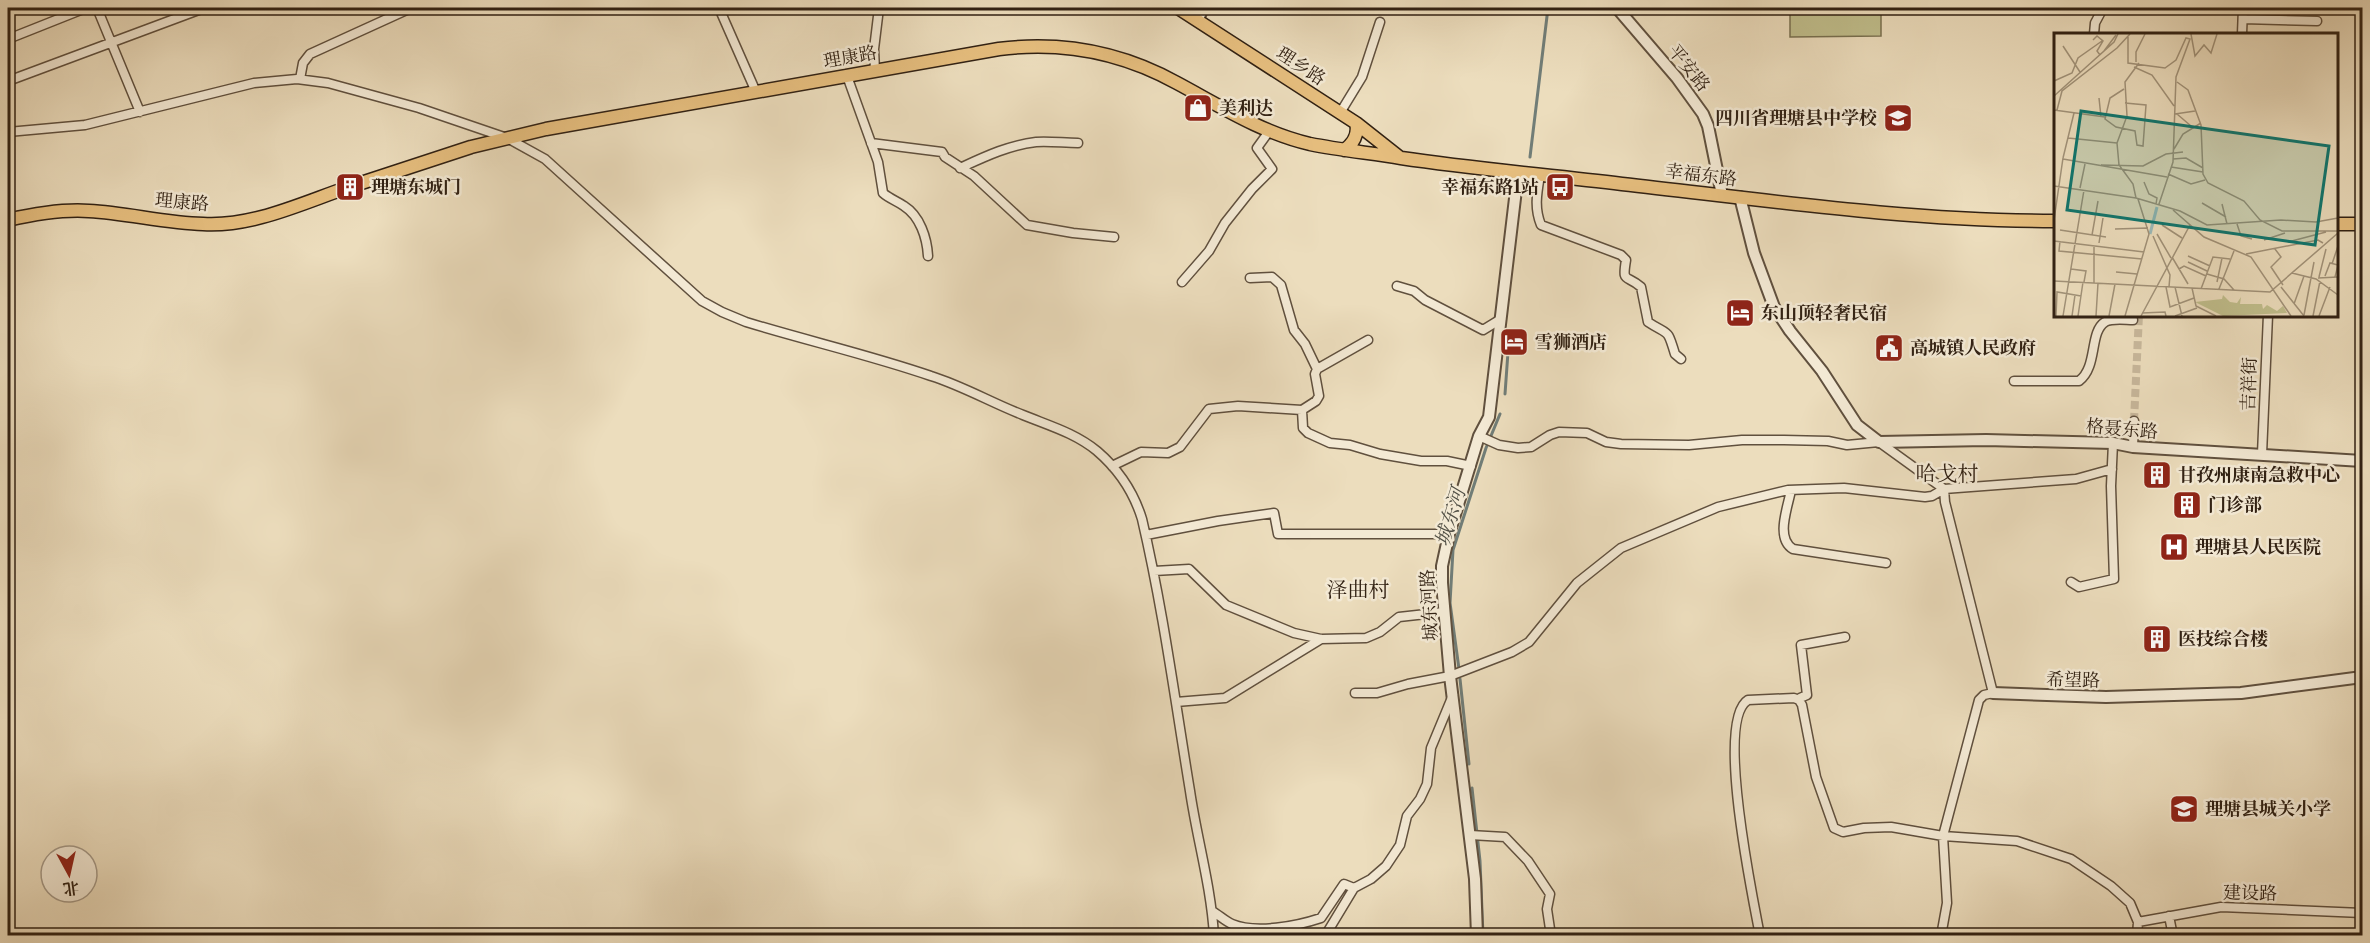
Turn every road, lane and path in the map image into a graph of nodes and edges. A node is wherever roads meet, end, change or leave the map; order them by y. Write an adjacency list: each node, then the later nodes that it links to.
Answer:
1 (86, 8): 17 (street)
2 (97, 8): 18 (street)
3 (204, 8): 18 (street)
4 (411, 8): 21 (street)
5 (719, 8): 23 (street)
6 (879, 8): 19 (street)
7 (1178, 8): 11 (main road, 理乡路)
8 (1617, 8): 37 (street, 平安路)
9 (2103, 8): 15 (street)
10 (2243, 8): 12 (street)
11 (1200, 14): 25 (main road, 理乡路)
12 (2243, 19): 13 (street); 16 (street)
13 (2317, 21)
14 (1380, 22): 25 (street)
15 (2094, 33)
16 (2242, 33)
17 (8, 39)
18 (111, 42): 22 (street); 24 (street)
19 (876, 71): 20 (main road, 理康路); 27 (main road, 理康路)
20 (847, 76): 23 (main road, 理康路); 30 (street)
21 (300, 79): 24 (street); 29 (street)
22 (8, 81)
23 (756, 92): 29 (main road, 理康路)
24 (140, 112): 28 (street)
25 (1340, 113): 26 (main road, 理乡路)
26 (1356, 123): 32 (main road); 33 (main road, 理乡路)
27 (1270, 130): 32 (main road, 理康路); 46 (street)
28 (8, 132)
29 (507, 138): 39 (main road, 理康路); 64 (street)
30 (871, 143): 34 (street); 44 (street)
31 (1078, 143): 34 (street)
32 (1344, 150): 33 (main road, 幸福东路)
33 (1400, 158): 35 (main road, 幸福东路)
34 (960, 168): 43 (street)
35 (1518, 173): 36 (main road, 幸福东路); 49 (street, 城东河路)
36 (1540, 174): 37 (main road, 幸福东路); 52 (street)
37 (1722, 195): 38 (main road, 幸福东路)
38 (1740, 198): 40 (main road, 幸福东路); 59 (street)
39 (8, 220)
40 (2054, 221)
41 (2337, 224): 42 (main road)
42 (2362, 224)
43 (1114, 237)
44 (928, 256)
45 (1250, 278): 53 (street)
46 (1182, 282)
47 (1397, 285): 49 (street)
48 (2268, 316): 62 (street, 吉祥街)
49 (1501, 319): 58 (street, 城东河路)
50 (2133, 320): 54 (street)
51 (1368, 340): 53 (street)
52 (1681, 359)
53 (1317, 369): 55 (street)
54 (2014, 381)
55 (1302, 410): 64 (street); 65 (street)
56 (2134, 421): 61 (street)
57 (2362, 421): 63 (street)
58 (1486, 439): 59 (street); 65 (street, 城东河路)
59 (1879, 442): 60 (street, 格聂东路); 67 (street)
60 (2113, 443): 61 (street, 格聂东路); 66 (street)
61 (2133, 447): 62 (street, 格聂东路)
62 (2262, 454): 63 (street, 格聂东路)
63 (2362, 461)
64 (1112, 466): 70 (street)
65 (1471, 466): 69 (street, 城东河路)
66 (2112, 469): 67 (street); 73 (street)
67 (1944, 489): 68 (street); 80 (street)
68 (1791, 490): 71 (street); 77 (street)
69 (1449, 534): 70 (street); 74 (street, 城东河路)
70 (1146, 535): 72 (street)
71 (1886, 563)
72 (1154, 572): 76 (street); 83 (street)
73 (2071, 582)
74 (1444, 612): 76 (street); 77 (street, 城东河路)
75 (1845, 637): 82 (street)
76 (1321, 639): 83 (street)
77 (1453, 675): 79 (street); 81 (street, 城东河路)
78 (2362, 677): 80 (street, 希望路)
79 (1355, 693)
80 (1993, 693): 85 (street)
81 (1453, 695): 84 (street, 城东河路); 86 (street)
82 (1799, 700): 85 (street); 95 (street)
83 (1176, 702): 87 (street)
84 (1470, 835): 91 (street); 94 (street, 城东河路)
85 (1943, 836): 90 (street); 96 (street)
86 (1354, 888): 87 (street); 93 (street)
87 (1212, 911): 92 (street)
88 (2362, 913): 89 (street, 建设路)
89 (2169, 916): 90 (street, 建设路); 98 (street)
90 (2138, 922): 97 (street)
91 (1550, 929)
92 (1214, 936)
93 (1325, 936)
94 (1478, 936)
95 (1760, 936)
96 (1941, 936)
97 (2138, 936)
98 (2173, 936)

